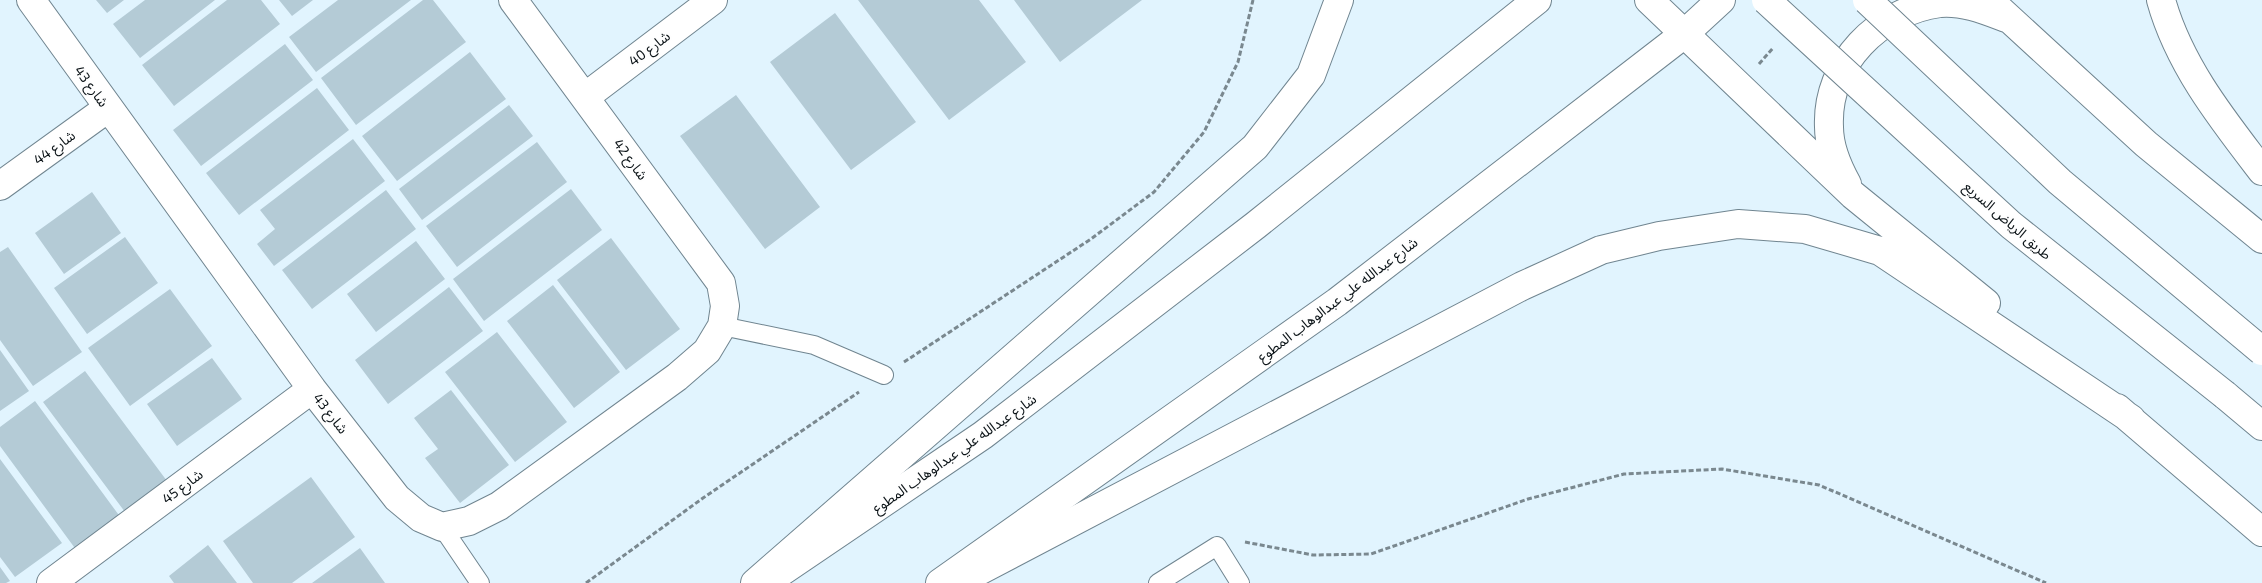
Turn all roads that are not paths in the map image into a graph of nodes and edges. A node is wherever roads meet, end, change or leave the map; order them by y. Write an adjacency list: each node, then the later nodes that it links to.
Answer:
1 (30, 0): 15 (main road, شارع 43)
2 (513, 0): 14 (main road, شارع 42)
3 (713, 0): 14 (main road, شارع 40)
4 (1339, 0): 30 (main road)
5 (1537, 0): 31 (main road, شارع عبدالله علي عبدالوهاب المطوع)
6 (1649, 0): 13 (main road)
7 (1721, 0): 13 (main road, شارع عبدالله علي عبدالوهاب المطوع)
8 (1766, 0): 25 (main road, طريق الرياض السريع, bridge)
9 (1867, 0): 21 (main road, bridge)
10 (1989, 0): 12 (main road)
11 (2161, 0): 16 (main road)
12 (2012, 21): 18 (main road); 19 (main road)
13 (1683, 35): 18 (main road); 32 (main road, شارع عبدالله علي عبدالوهاب المطوع)
14 (585, 97): 20 (main road, شارع 42)
15 (108, 108): 17 (main road, شارع 44); 23 (main road, شارع 43)
16 (2262, 171)
17 (0, 186)
18 (1852, 195): 24 (main road)
19 (2262, 239)
20 (722, 326): 22 (lane); 26 (main road)
21 (2262, 351)
22 (884, 375)
23 (312, 389): 26 (main road, شارع 43); 28 (main road, شارع 45)
24 (2131, 419): 27 (main road); 33 (main road)
25 (2262, 426)
26 (442, 527): 29 (lane)
27 (2262, 532)
28 (51, 583)
29 (480, 583)
30 (755, 583)
31 (766, 583)
32 (940, 583)
33 (956, 583)
34 (1158, 583): 35 (lane)
35 (1240, 583)

